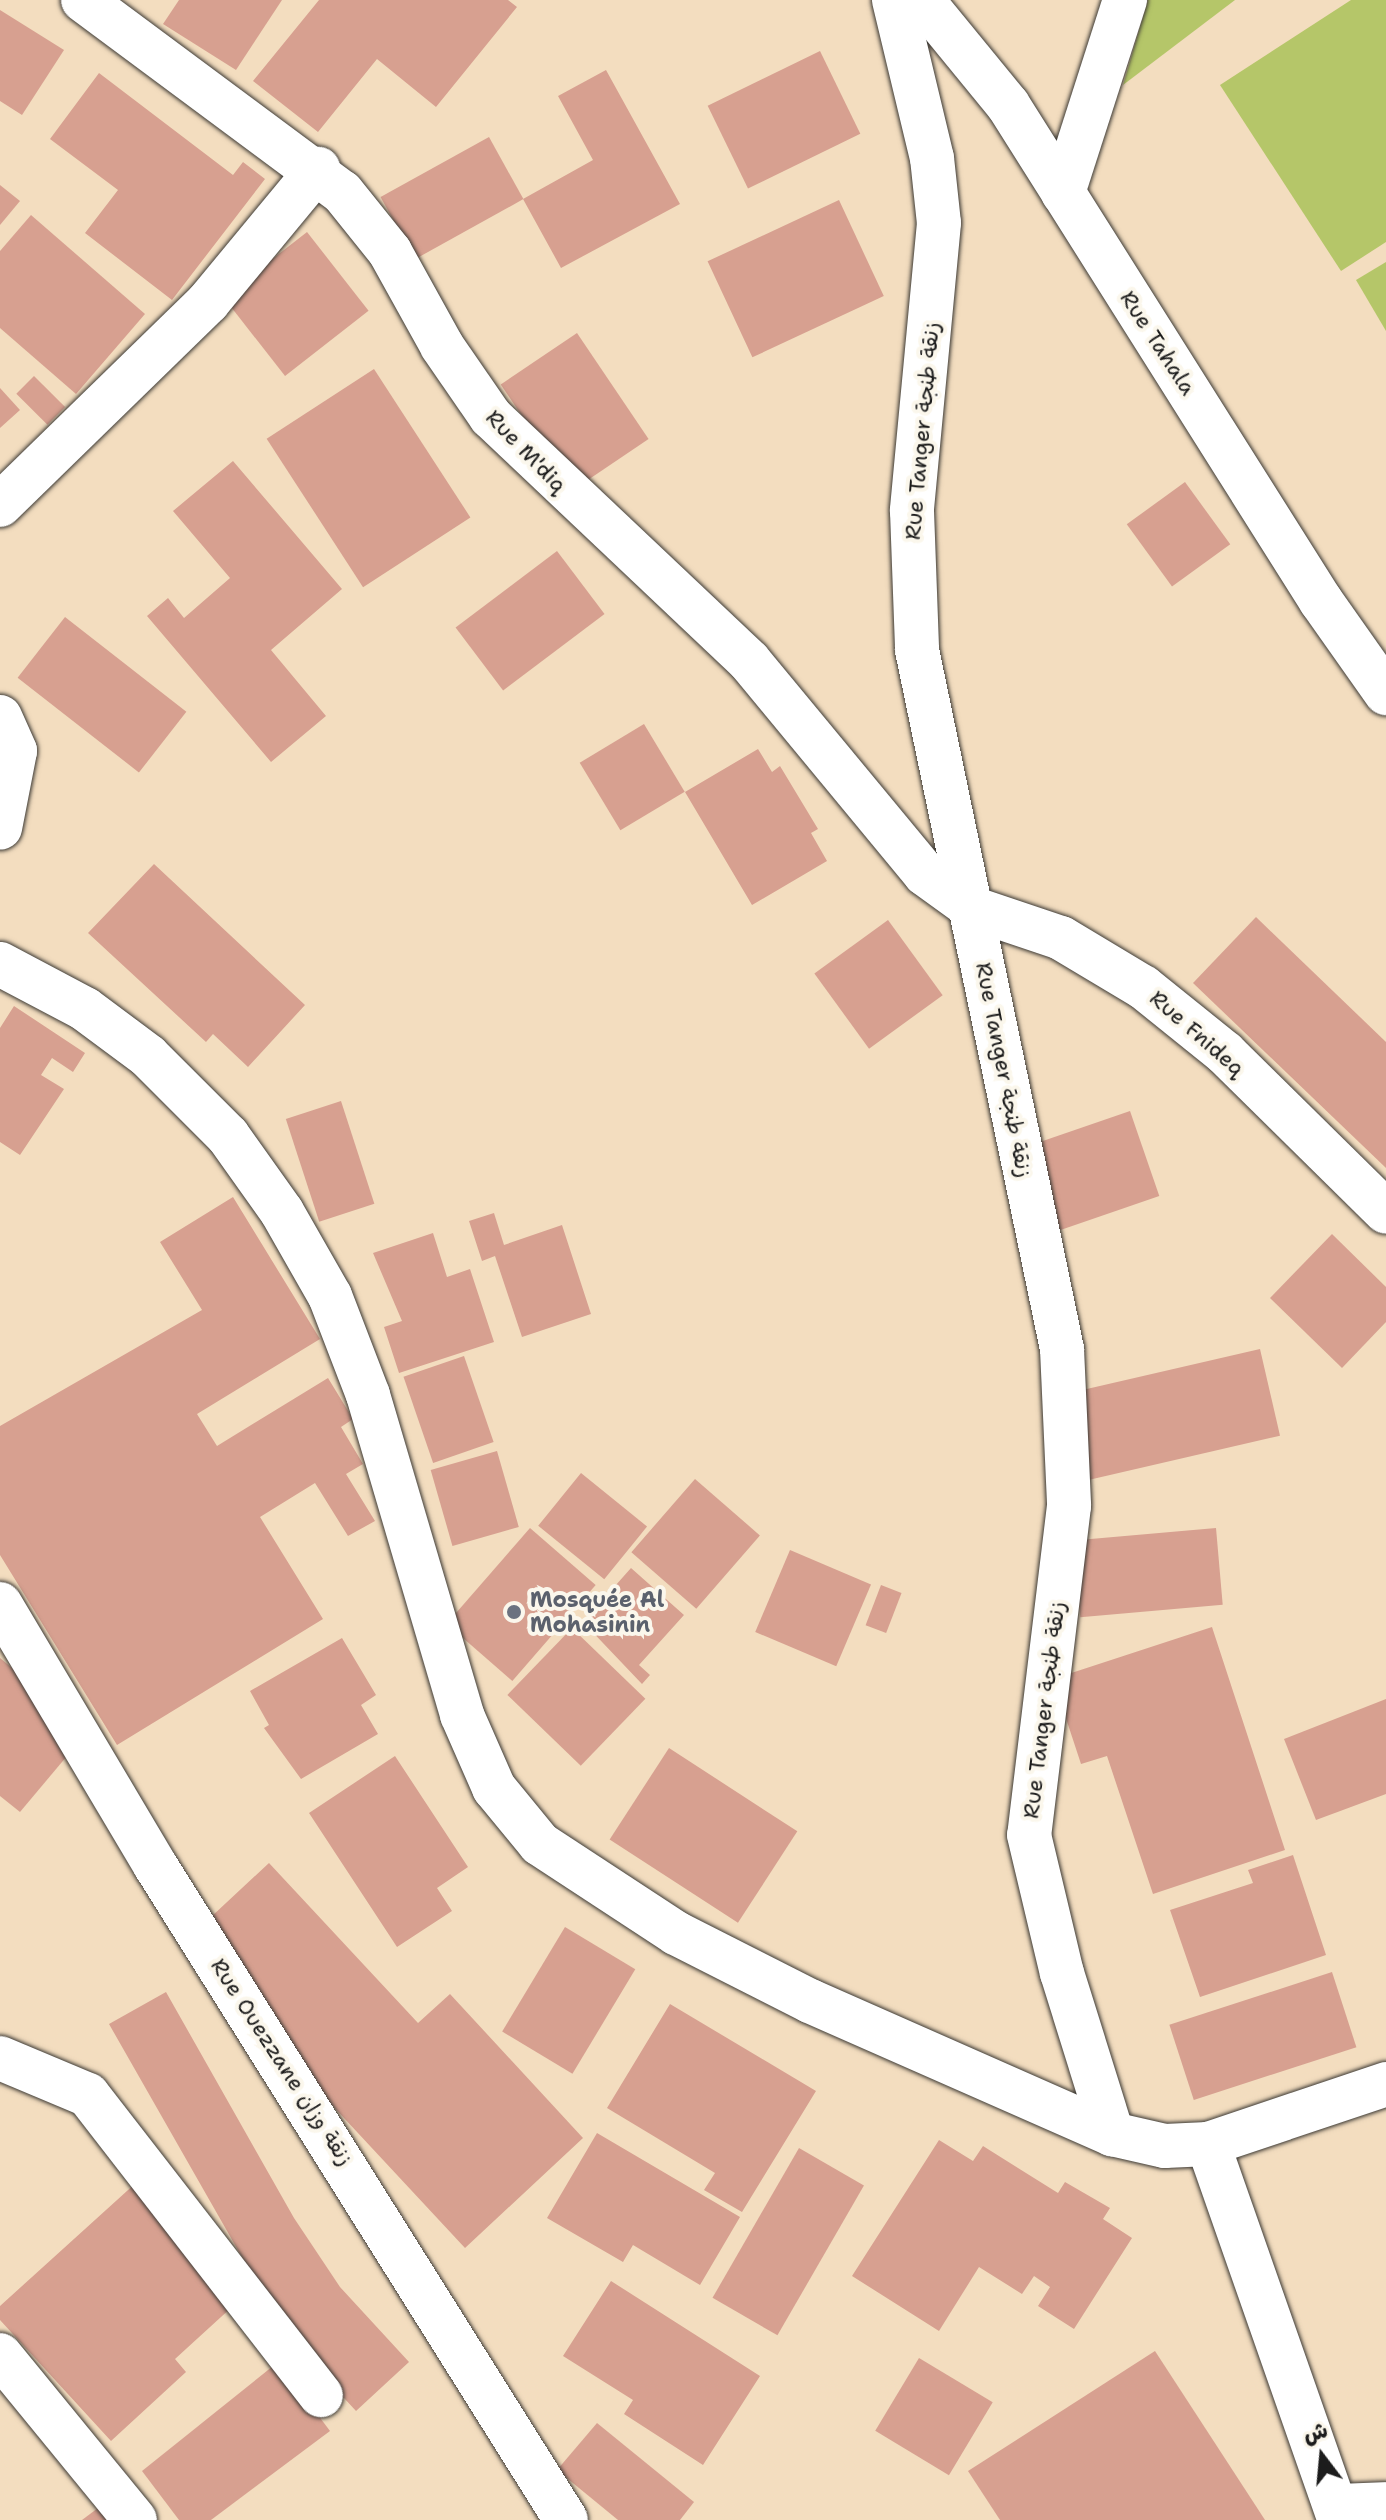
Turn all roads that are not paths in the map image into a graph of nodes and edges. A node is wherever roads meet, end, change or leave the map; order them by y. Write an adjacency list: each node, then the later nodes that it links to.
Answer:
1 (83, 0): 5 (street, Rue M'diq)
2 (894, 0): 11 (street, Rue Tanger زنقة طنجة)
3 (922, 0): 6 (street, Rue Tahala)
4 (1125, 0): 6 (street)
5 (318, 169): 7 (street); 11 (street, Rue M'diq)
6 (1063, 193): 8 (street, Rue Tahala)
7 (0, 505)
8 (1386, 693)
9 (0, 717): 10 (street)
10 (0, 828)
11 (972, 908): 13 (street, Rue Fnideq); 17 (street, Rue Tanger زنقة طنجة)
12 (0, 964): 17 (street)
13 (1386, 1212)
14 (0, 1604): 24 (street, Rue Ouezzane زنقة وزان)
15 (0, 2058): 20 (street)
16 (1386, 2084): 18 (street)
17 (1112, 2134): 18 (street)
18 (1208, 2144): 22 (street)
19 (0, 2355): 23 (street)
20 (321, 2395)
21 (1386, 2504): 22 (street)
22 (1338, 2513)
23 (135, 2520)
24 (566, 2520)

